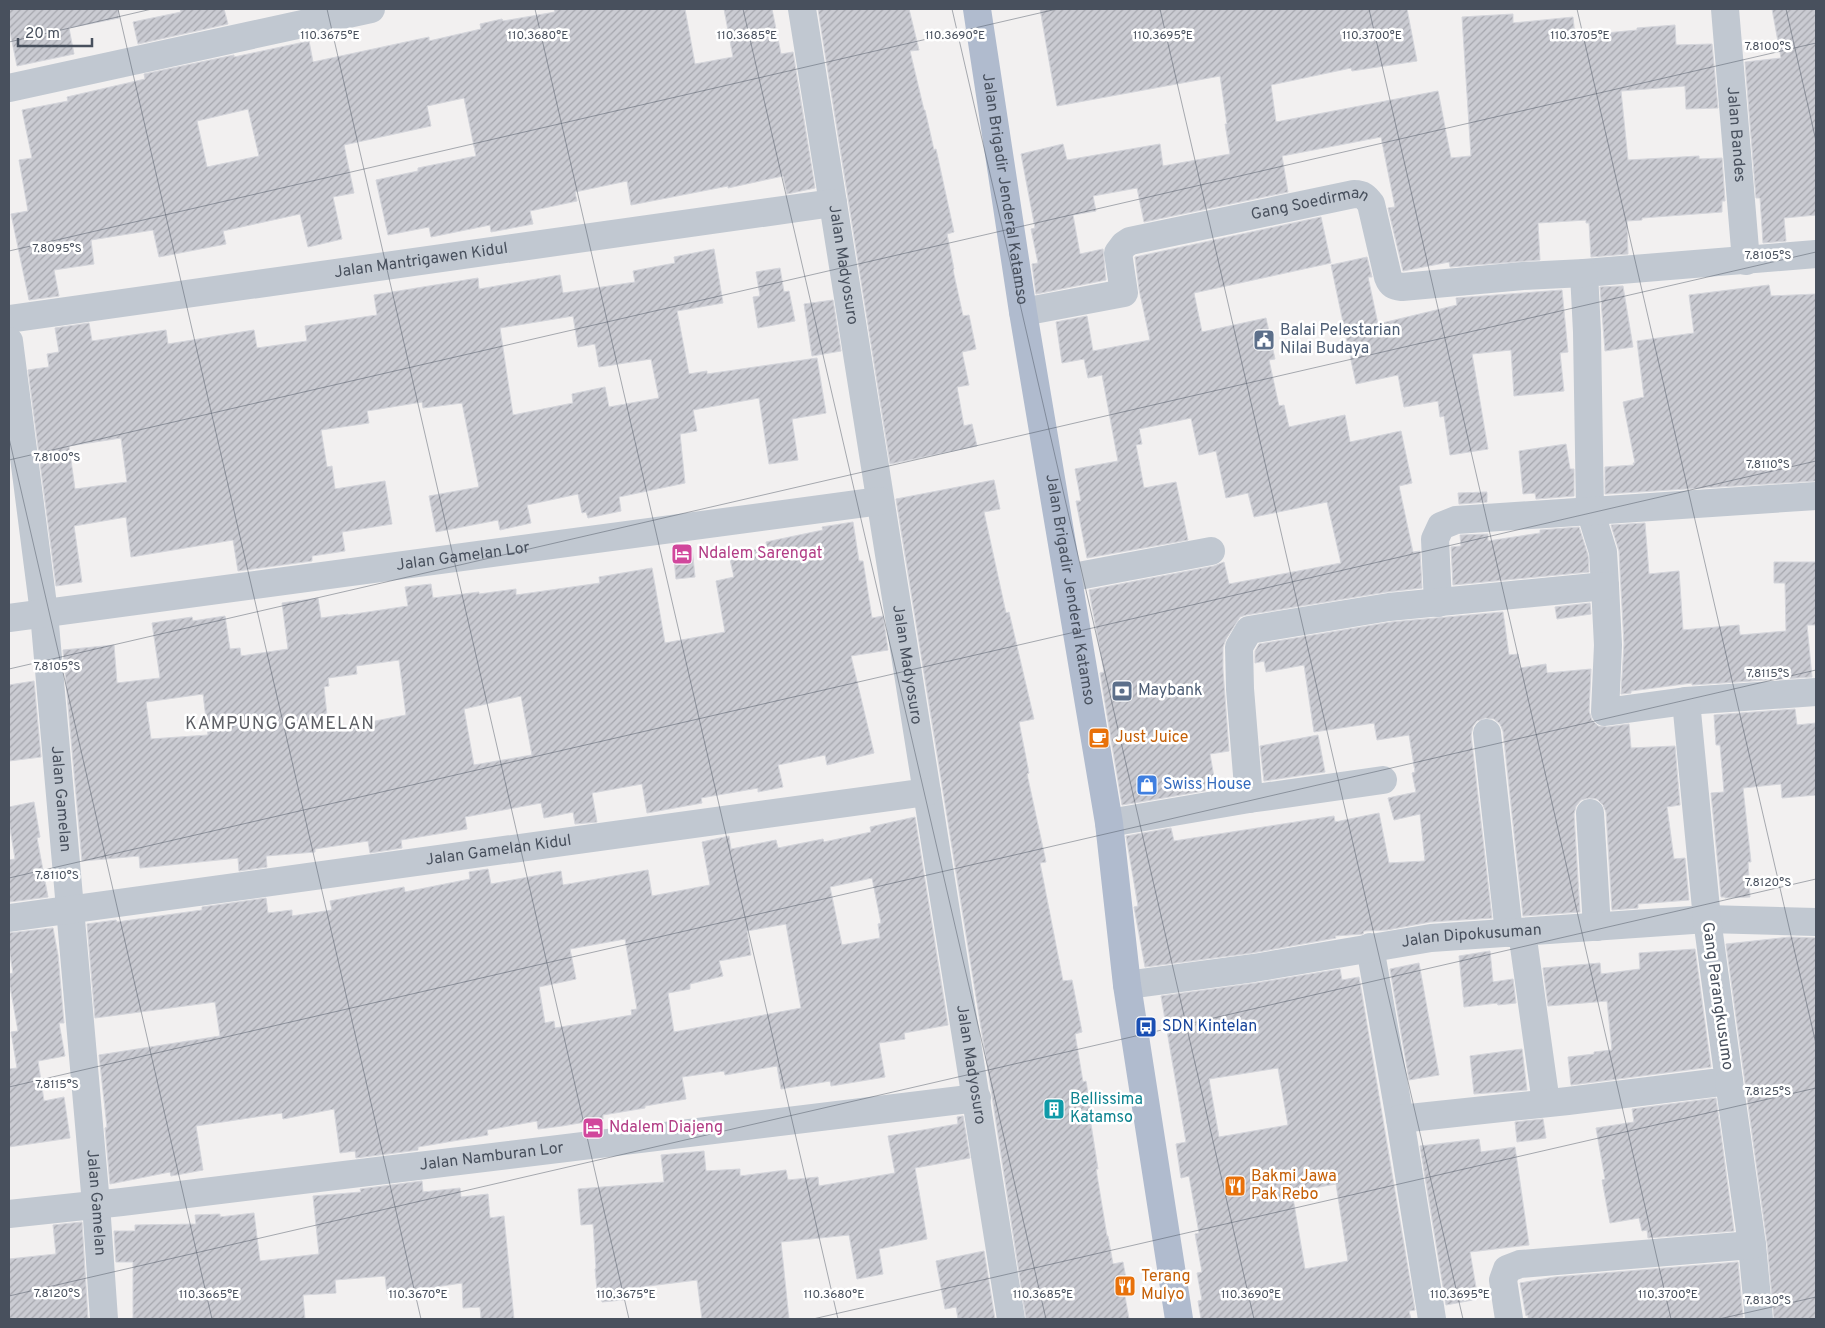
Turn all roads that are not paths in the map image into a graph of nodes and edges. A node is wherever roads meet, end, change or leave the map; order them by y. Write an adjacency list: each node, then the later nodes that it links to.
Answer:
1 (371, 9): 5 (street)
2 (802, 9): 6 (street, Jalan Madyosuro)
3 (978, 9): 10 (main road, Jalan Brigadir Jenderal Katamso)
4 (1725, 9): 8 (street, Jalan Bandes)
5 (9, 88)
6 (834, 203): 11 (street, Jalan Mantrigawen Kidul); 14 (street, Jalan Madyosuro)
7 (1816, 254): 8 (street)
8 (1746, 261): 9 (street)
9 (1584, 273): 10 (street, Gang Soedirman); 15 (street)
10 (1023, 312): 17 (main road, Jalan Brigadir Jenderal Katamso)
11 (9, 319)
12 (9, 342): 20 (street, Jalan Gamelan)
13 (1816, 496): 15 (street)
14 (880, 501): 20 (street, Jalan Gamelan Lor); 26 (street, Jalan Madyosuro)
15 (1590, 510): 18 (street); 19 (street)
16 (1212, 551): 17 (street)
17 (1068, 578): 29 (main road, Jalan Brigadir Jenderal Katamso)
18 (1605, 586): 19 (street); 23 (street)
19 (1438, 603): 27 (street)
20 (44, 614): 21 (street, Jalan Gamelan Lor); 30 (street, Jalan Gamelan)
21 (9, 618)
22 (1816, 692): 23 (street)
23 (1686, 700): 32 (street, Gang Parangkusumo)
24 (1487, 733): 35 (street)
25 (1383, 780): 27 (street)
26 (927, 792): 30 (street, Jalan Gamelan Kidul); 39 (street, Jalan Madyosuro)
27 (1249, 799): 29 (street)
28 (1590, 813): 34 (street)
29 (1109, 823): 37 (main road, Jalan Brigadir Jenderal Katamso)
30 (70, 909): 31 (street, Jalan Gamelan Kidul); 42 (street, Jalan Gamelan)
31 (9, 918)
32 (1707, 918): 33 (street, Jalan Dipokusuman); 34 (street, Jalan Dipokusuman); 38 (street, Gang Parangkusumo)
33 (1816, 922)
34 (1597, 927): 35 (street, Jalan Dipokusuman)
35 (1516, 932): 36 (street, Jalan Dipokusuman); 40 (street)
36 (1370, 948): 37 (street, Jalan Dipokusuman); 41 (street)
37 (1127, 985): 47 (main road, Jalan Brigadir Jenderal Katamso)
38 (1729, 1081): 40 (street, Gang Parangkusumo); 44 (street)
39 (977, 1098): 42 (street, Jalan Namburan Lor); 46 (street, Jalan Madyosuro)
40 (1546, 1103): 41 (street, Gang Parangkusumo)
41 (1400, 1119): 48 (street)
42 (96, 1204): 43 (street, Jalan Namburan Lor); 45 (street, Jalan Gamelan)
43 (9, 1214)
44 (1752, 1245): 49 (street); 50 (street)
45 (104, 1319)
46 (1011, 1319)
47 (1179, 1319)
48 (1432, 1319)
49 (1509, 1319)
50 (1759, 1319)

